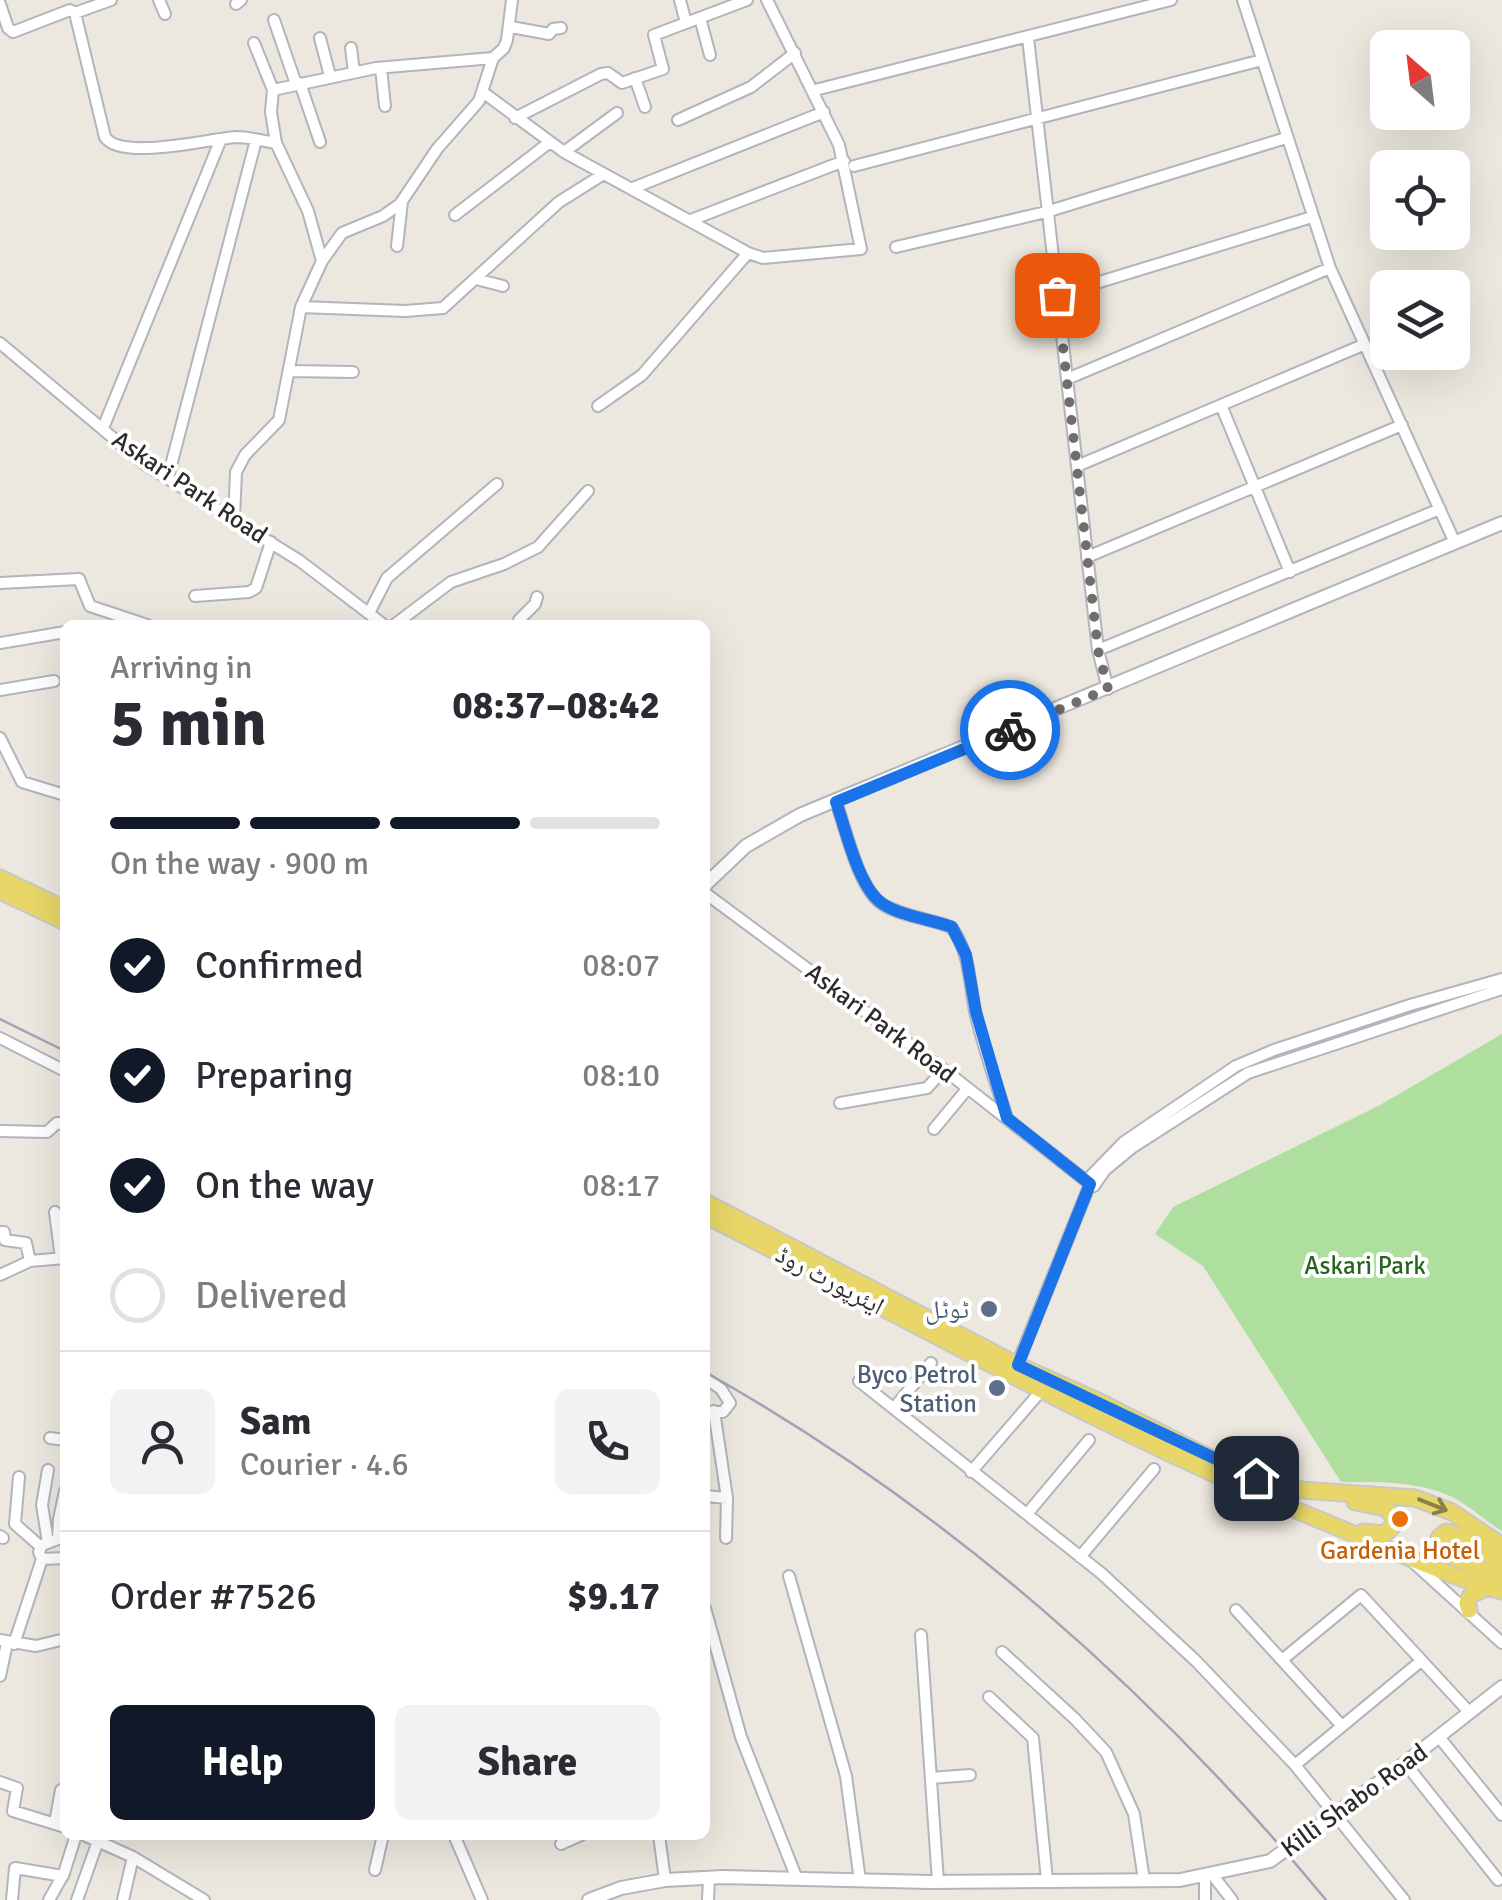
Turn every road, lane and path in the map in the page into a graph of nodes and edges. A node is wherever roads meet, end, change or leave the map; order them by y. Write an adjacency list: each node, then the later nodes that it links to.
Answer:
1 (111, 0): 10 (street)
2 (159, 0): 11 (street)
3 (512, 0): 15 (street)
4 (680, 0): 14 (street)
5 (748, 0): 12 (street)
6 (768, 0): 21 (street)
7 (1171, 0): 18 (street)
8 (1243, 0): 24 (street)
9 (0, 4): 10 (street)
10 (75, 13): 41 (street)
11 (165, 14)
12 (700, 18): 14 (street); 22 (street)
13 (274, 20): 29 (street)
14 (686, 23): 28 (street)
15 (511, 27): 16 (street); 23 (street)
16 (561, 28)
17 (320, 38): 27 (street)
18 (1028, 38): 31 (street); 37 (street)
19 (254, 43): 30 (street)
20 (351, 48): 26 (street)
21 (795, 53): 31 (street); 39 (street)
22 (710, 55)
23 (493, 58): 25 (street); 32 (street)
24 (1262, 60): 37 (street); 40 (street)
25 (381, 68): 26 (street); 33 (street)
26 (354, 72): 27 (street)
27 (330, 76): 29 (street)
28 (634, 78): 34 (street); 38 (street)
29 (298, 84): 30 (street); 43 (street)
30 (273, 90): 45 (street)
31 (815, 90): 35 (street)
32 (484, 92): 38 (street); 50 (street)
33 (385, 106)
34 (645, 107)
35 (824, 112): 47 (street); 49 (street)
36 (617, 114): 46 (street)
37 (1036, 116): 47 (street); 51 (street)
38 (515, 118): 44 (street)
39 (678, 120)
40 (1286, 138): 51 (street); 53 (street)
41 (221, 139): 42 (street); 72 (street)
42 (256, 140): 45 (street); 74 (street)
43 (320, 142)
44 (550, 142): 46 (street); 52 (street)
45 (276, 144): 58 (street)
46 (564, 152): 48 (street)
47 (849, 164): 54 (street); 57 (street)
48 (602, 174): 49 (street); 60 (street)
49 (633, 188): 54 (street)
50 (402, 200): 55 (street); 58 (street)
51 (1046, 212): 56 (street); 62 (street)
52 (455, 216)
53 (1312, 217): 59 (street); 62 (street)
54 (691, 220): 57 (street)
55 (397, 246)
56 (896, 247)
57 (748, 253): 70 (street)
58 (322, 260): 63 (street)
59 (1330, 268): 65 (street); 68 (street)
60 (476, 278): 61 (street); 63 (street)
61 (503, 286)
62 (1057, 295): 68 (street)
63 (302, 307): 66 (street)
64 (0, 342): 72 (street, Askari Park Road)
65 (1363, 345): 69 (street); 71 (street)
66 (290, 372): 67 (street); 79 (street)
67 (353, 372)
68 (1067, 379): 73 (street)
69 (1221, 405): 73 (street); 76 (street)
70 (598, 406)
71 (1402, 424): 76 (street); 78 (street)
72 (103, 428): 74 (street, Askari Park Road)
73 (1077, 466): 83 (street)
74 (168, 478): 79 (street, Askari Park Road)
75 (497, 484): 88 (street)
76 (1255, 487): 83 (street); 84 (street)
77 (588, 491): 91 (street)
78 (1440, 509): 82 (street); 84 (street)
79 (234, 518): 81 (street, Askari Park Road)
80 (1502, 523): 82 (street)
81 (271, 542): 86 (street); 88 (street, Askari Park Road)
82 (1455, 543): 97 (street)
83 (1086, 557): 95 (street)
84 (1290, 572): 95 (street)
85 (0, 583): 89 (street)
86 (195, 596)
87 (538, 597): 92 (street)
88 (369, 613): 90 (street, Askari Park Road)
89 (132, 620)
90 (378, 620)
91 (401, 620)
92 (521, 620)
93 (60, 633): 94 (street)
94 (0, 642)
95 (1098, 650): 97 (street)
96 (54, 681): 98 (street)
97 (1108, 689): 101 (street)
98 (0, 690)
99 (0, 738): 100 (street)
100 (60, 794)
101 (836, 802): 103 (street); 115 (street)
102 (0, 878): 106 (main road)
103 (710, 880)
104 (0, 891): 107 (main road)
105 (710, 897): 111 (street, Askari Park Road)
106 (60, 907)
107 (60, 920)
108 (1502, 979): 119 (street)
109 (1502, 989): 119 (street)
110 (0, 1038): 112 (street)
111 (938, 1065): 113 (street, Askari Park Road); 114 (street)
112 (60, 1068)
113 (968, 1088): 115 (street, Askari Park Road); 117 (street)
114 (840, 1102)
115 (1007, 1118): 119 (street, Askari Park Road)
116 (60, 1123): 118 (street)
117 (934, 1129)
118 (0, 1131)
119 (1090, 1184): 129 (street)
120 (710, 1205): 129 (main road, ایئرپورٹ روڈ)
121 (54, 1212): 124 (street)
122 (710, 1218): 132 (main road, ایئرپورٹ روڈ)
123 (0, 1232): 126 (street)
124 (60, 1243)
125 (60, 1258): 126 (street)
126 (30, 1262): 127 (street)
127 (0, 1275)
128 (931, 1363): 133 (street)
129 (1018, 1365): 142 (main road, ایئرپورٹ روڈ)
130 (710, 1381): 134 (street)
131 (859, 1381): 133 (street)
132 (1042, 1391): 140 (street); 147 (main road, ایئرپورٹ روڈ)
133 (895, 1407): 140 (street)
134 (710, 1412): 144 (street)
135 (50, 1438): 136 (street)
136 (60, 1439)
137 (1089, 1440): 146 (street)
138 (1154, 1468): 153 (street)
139 (48, 1470): 150 (street)
140 (971, 1472): 146 (street)
141 (19, 1476): 150 (street)
142 (1308, 1491): 147 (main road); 149 (main road, ایئرپورٹ روڈ, one-way to 149)
143 (710, 1496): 144 (street)
144 (726, 1498): 148 (street)
145 (60, 1511): 150 (street)
146 (1027, 1514): 153 (street)
147 (1336, 1527): 151 (main road, ایئرپورٹ روڈ)
148 (726, 1538)
149 (1502, 1546)
150 (43, 1549): 152 (street); 161 (street)
151 (1402, 1554): 156 (main road, ایئرپورٹ روڈ); 158 (street)
152 (60, 1556)
153 (1080, 1557): 174 (street)
154 (1502, 1564): 156 (main road)
155 (789, 1576): 199 (street)
156 (1497, 1585): 158 (main road)
157 (1236, 1610): 165 (street)
158 (1469, 1610): 162 (street)
159 (920, 1635): 176 (street)
160 (60, 1640): 161 (street)
161 (7, 1642): 167 (street)
162 (1502, 1643)
163 (711, 1652): 194 (street)
164 (1002, 1652): 197 (street)
165 (1282, 1660): 166 (street); 171 (street)
166 (1422, 1660): 170 (street); 171 (street)
167 (0, 1676)
168 (1502, 1687): 170 (street, Killi Shabo Road)
169 (990, 1697): 196 (street)
170 (1470, 1713): 172 (street, Killi Shabo Road)
171 (1342, 1726): 174 (street)
172 (1439, 1737): 173 (street, Killi Shabo Road); 178 (street)
173 (1405, 1763): 179 (street, Killi Shabo Road); 198 (street)
174 (1295, 1765): 179 (street)
175 (970, 1775): 176 (street)
176 (931, 1778): 200 (street)
177 (0, 1782): 180 (street)
178 (1500, 1809)
179 (1336, 1813): 191 (street, Killi Shabo Road); 212 (street)
180 (60, 1825)
181 (86, 1840): 192 (street)
182 (88, 1840): 204 (street)
183 (95, 1840): 189 (street)
184 (381, 1840): 190 (street)
185 (456, 1840): 207 (street)
186 (569, 1840): 188 (street)
187 (661, 1840): 195 (street)
188 (560, 1844)
189 (133, 1857): 201 (street); 205 (street)
190 (375, 1870)
191 (1208, 1874): 197 (street, Killi Shabo Road); 210 (street); 211 (street)
192 (63, 1876): 202 (street); 203 (street)
193 (710, 1878): 194 (street, Killi Shabo Road); 195 (street, Killi Shabo Road); 209 (street)
194 (796, 1879): 199 (street, Killi Shabo Road)
195 (665, 1880): 208 (street, Killi Shabo Road)
196 (1048, 1880): 197 (street, Killi Shabo Road); 200 (street, Killi Shabo Road)
197 (1144, 1880)
198 (1498, 1880)
199 (860, 1881): 200 (street, Killi Shabo Road)
200 (938, 1882)
201 (184, 1894): 206 (street)
202 (12, 1900)
203 (49, 1900)
204 (78, 1900)
205 (123, 1900)
206 (204, 1900)
207 (482, 1900)
208 (589, 1900)
209 (708, 1900)
210 (1205, 1900)
211 (1232, 1900)
212 (1404, 1900)

